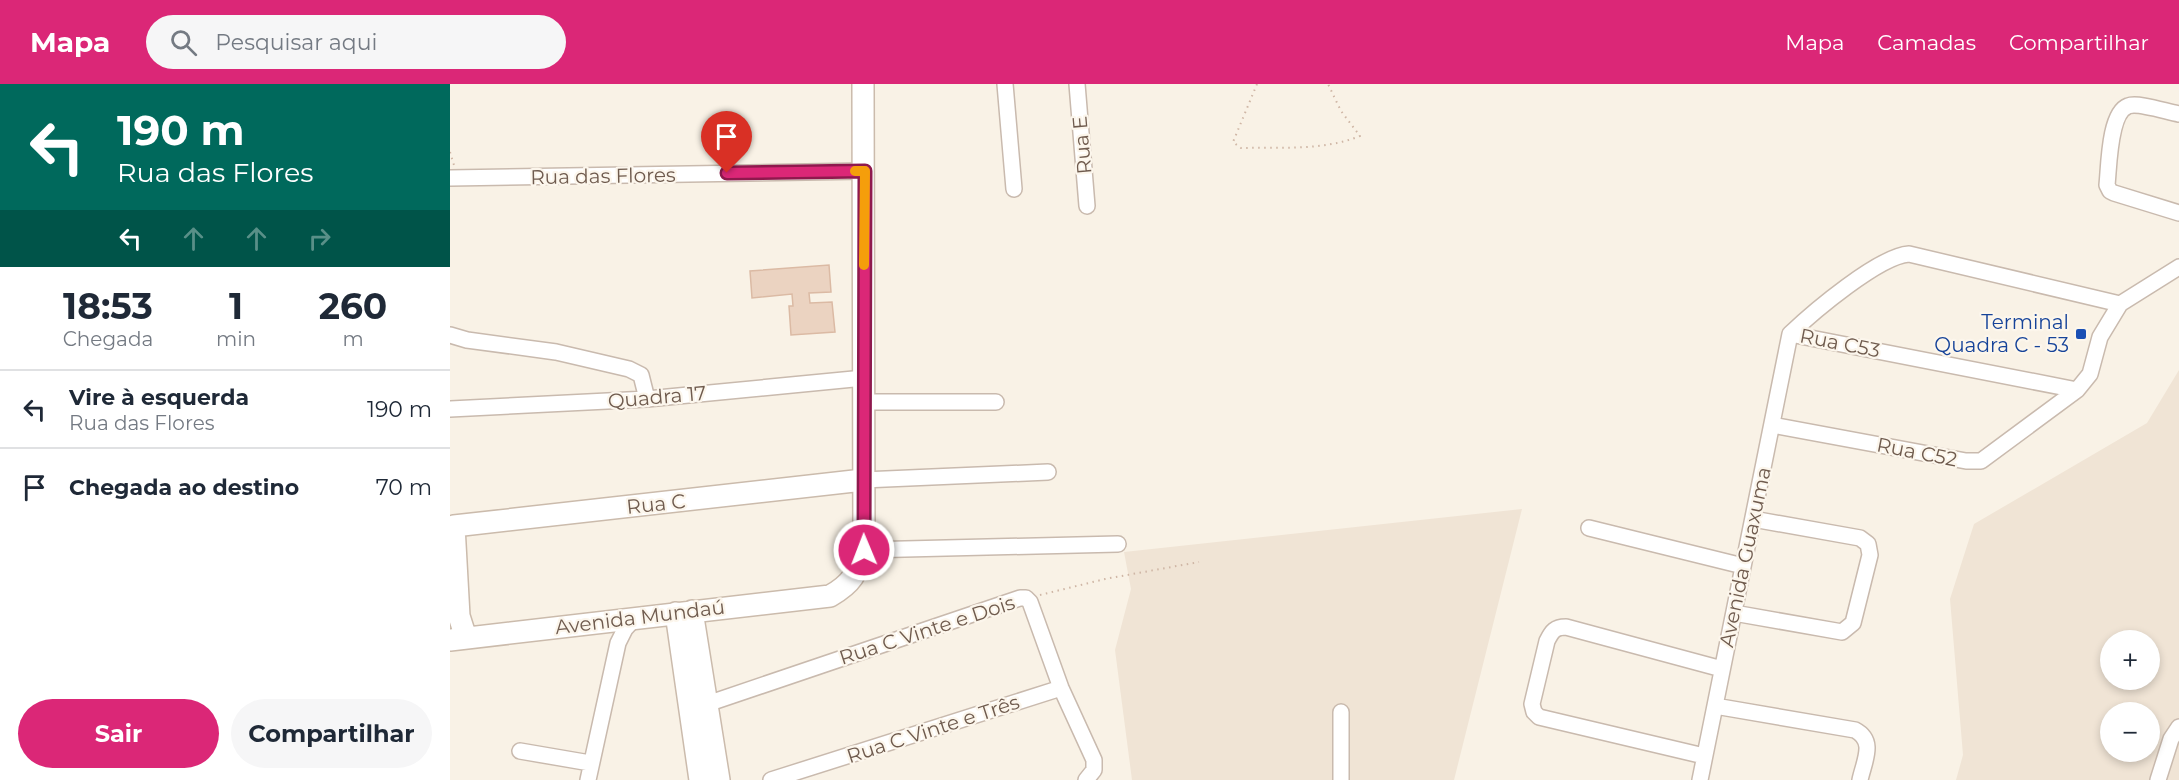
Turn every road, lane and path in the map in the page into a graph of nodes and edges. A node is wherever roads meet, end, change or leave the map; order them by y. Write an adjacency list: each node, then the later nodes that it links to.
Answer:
1 (863, 84): 7 (street)
2 (1005, 84): 9 (street)
3 (1077, 84): 10 (street, Rua E)
4 (1257, 84): 5 (path)
5 (1328, 84)
6 (2179, 114): 11 (street)
7 (865, 171): 8 (street, Rua das Flores); 16 (street)
8 (450, 178)
9 (1014, 189)
10 (1087, 206)
11 (2179, 213)
12 (2179, 267): 13 (street)
13 (2120, 304): 14 (street, Rua C53); 17 (street)
14 (1790, 334): 17 (street, Rua C53); 22 (street, Avenida Guaxuma)
15 (450, 336): 18 (street)
16 (864, 378): 18 (street, Quadra 17); 19 (street)
17 (2077, 390): 22 (street, Rua C52)
18 (647, 399): 21 (street, Quadra 17)
19 (864, 402): 20 (street); 24 (street)
20 (996, 402)
21 (450, 409)
22 (1772, 425): 25 (street, Avenida Guaxuma)
23 (1048, 472): 24 (street)
24 (863, 480): 26 (street, Rua C); 29 (street)
25 (1753, 519): 31 (street, Avenida Guaxuma); 34 (street)
26 (452, 526): 35 (street)
27 (1589, 528): 31 (street)
28 (1118, 544): 29 (street)
29 (864, 550): 33 (street, Avenida Mundaú)
30 (1198, 562): 32 (path)
31 (1743, 566): 34 (street, Avenida Guaxuma)
32 (1026, 598): 39 (street, Rua C Vinte e Dois); 40 (street, Rua C Vinte e Dois)
33 (684, 612): 36 (street, Avenida Mundaú); 40 (street); 48 (street)
34 (1734, 613): 38 (street, Avenida Guaxuma)
35 (455, 617): 37 (street)
36 (636, 617): 37 (street, Avenida Mundaú); 46 (street)
37 (458, 639)
38 (1722, 669): 41 (street, Avenida Guaxuma); 45 (street)
39 (1061, 688): 50 (street, Rua C Vinte e Três); 51 (street, Rua C Vinte e Dois)
40 (707, 704): 49 (street)
41 (1715, 706): 45 (street, Avenida Guaxuma); 54 (street)
42 (1341, 712): 52 (street)
43 (2179, 727): 55 (street)
44 (520, 750): 46 (street)
45 (1704, 756): 53 (street, Avenida Guaxuma)
46 (590, 763): 47 (street)
47 (588, 780)
48 (700, 780)
49 (719, 780)
50 (771, 780)
51 (1086, 780)
52 (1341, 780)
53 (1700, 780)
54 (1860, 780)
55 (2158, 780)

